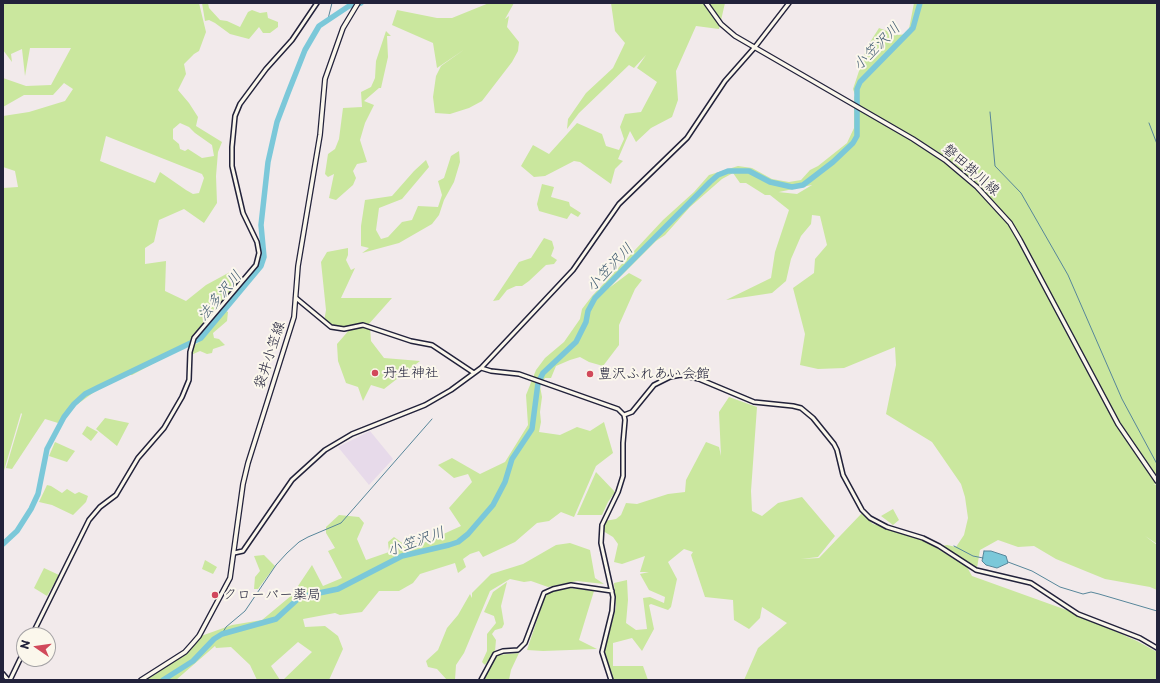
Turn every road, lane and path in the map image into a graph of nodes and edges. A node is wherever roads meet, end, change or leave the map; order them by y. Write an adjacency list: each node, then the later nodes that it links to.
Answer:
1 (317, 3): 13 (street)
2 (706, 3): 5 (main road, 磐田掛川線)
3 (789, 3): 5 (street)
4 (357, 4): 6 (main road, 袋井小笠線)
5 (755, 47): 7 (street); 10 (main road, 磐田掛川線)
6 (296, 298): 8 (street); 11 (main road, 袋井小笠線)
7 (481, 368): 8 (street); 9 (street)
8 (474, 373): 11 (street)
9 (624, 415): 12 (street); 14 (street)
10 (1157, 481)
11 (234, 553): 18 (main road, 袋井小笠線)
12 (612, 591): 19 (street); 20 (street)
13 (36, 627)
14 (1157, 648)
15 (16, 666): 17 (street)
16 (3, 674): 17 (street)
17 (9, 680)
18 (140, 680)
19 (481, 680)
20 (611, 680)

